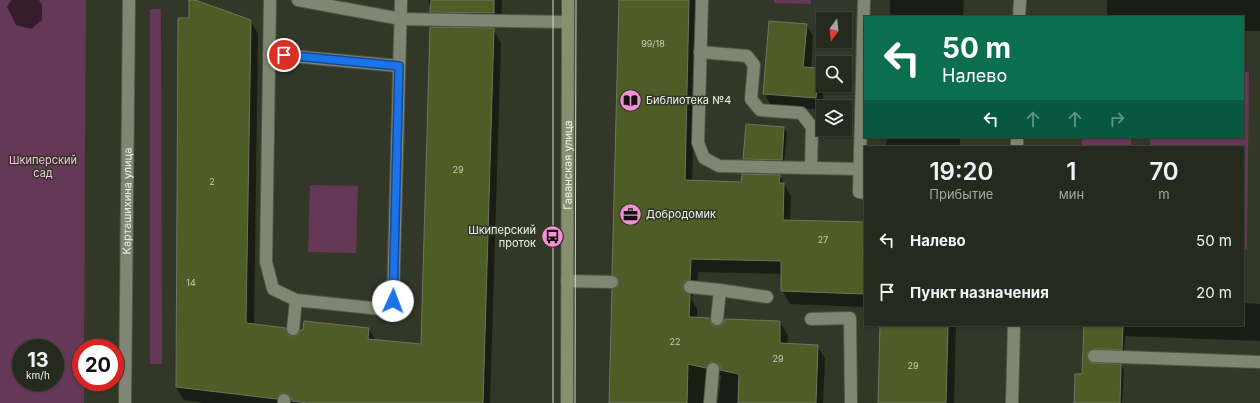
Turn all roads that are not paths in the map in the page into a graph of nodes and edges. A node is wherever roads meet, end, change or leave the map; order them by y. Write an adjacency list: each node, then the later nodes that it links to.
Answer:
1 (129, 0): 31 (street, Карташихина улица)
2 (270, 0): 13 (street)
3 (298, 0): 10 (street)
4 (401, 0): 10 (street)
5 (568, 0): 11 (main road, Гаванская улица)
6 (702, 0): 12 (street)
7 (864, 0): 16 (street)
8 (1020, 0): 9 (street)
9 (1019, 16)
10 (401, 19): 11 (street); 14 (street)
11 (568, 22): 18 (main road, Гаванская улица)
12 (700, 52): 15 (street); 15 (street)
13 (269, 54): 14 (street); 23 (street)
14 (399, 66): 23 (street)
15 (811, 168): 16 (street)
16 (860, 169): 17 (street)
17 (864, 192)
18 (567, 281): 19 (street); 32 (main road, Гаванская улица)
19 (612, 282)
20 (690, 287): 21 (street)
21 (720, 290): 22 (street); 24 (street)
22 (766, 296)
23 (296, 300): 27 (street)
24 (717, 319)
25 (811, 319): 34 (street)
26 (1014, 326): 35 (street)
27 (293, 329)
28 (1094, 356): 29 (street)
29 (1260, 362)
30 (712, 369): 33 (street)
31 (125, 403)
32 (567, 403)
33 (710, 403)
34 (851, 403)
35 (1012, 403)

